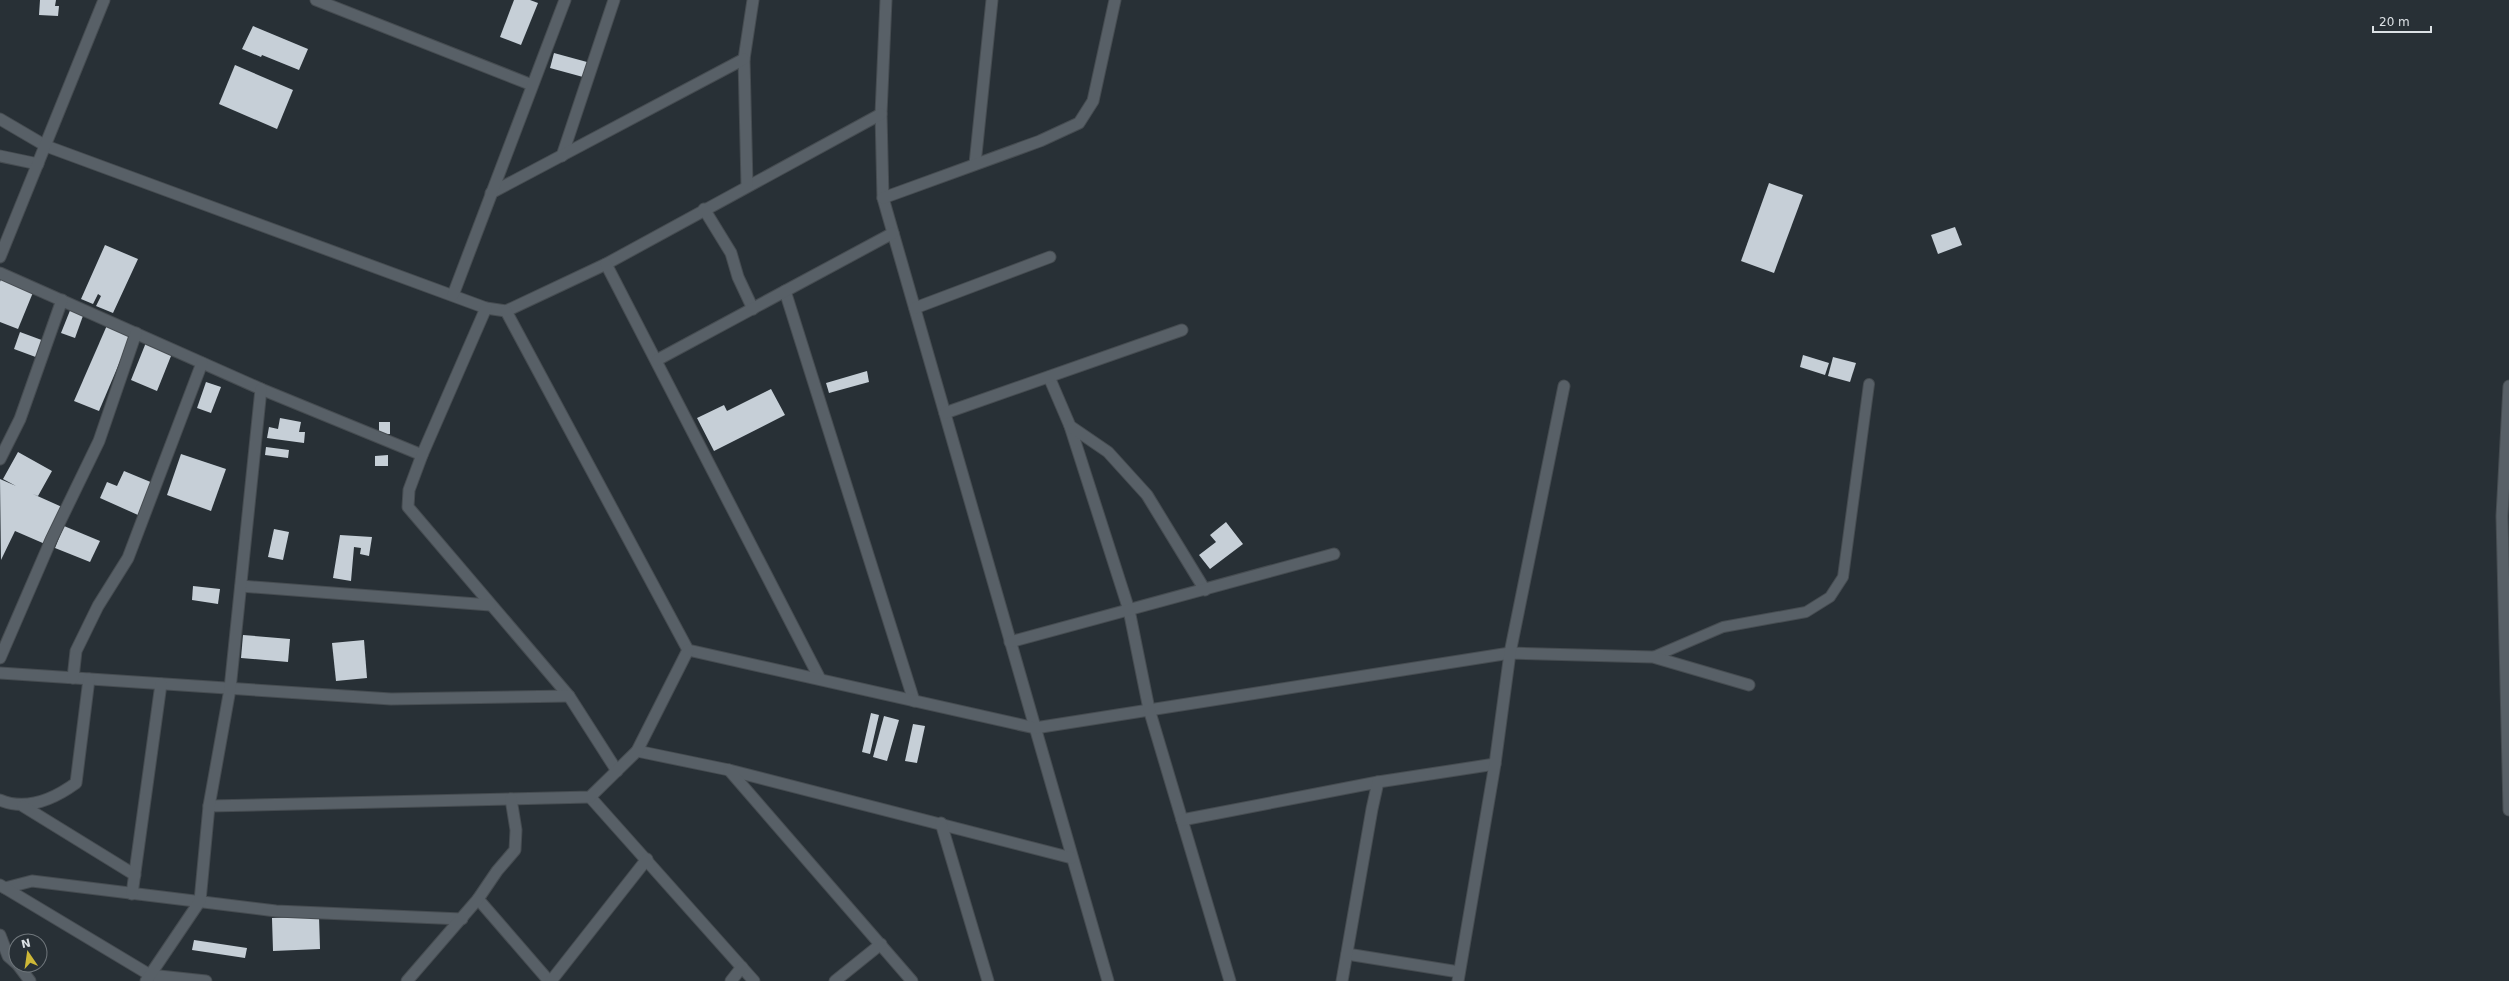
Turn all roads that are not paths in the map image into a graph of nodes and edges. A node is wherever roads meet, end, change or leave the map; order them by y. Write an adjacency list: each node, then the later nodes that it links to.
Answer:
1 (104, 0): 13 (street)
2 (316, 0): 10 (street)
3 (565, 0): 10 (street)
4 (614, 0): 15 (street)
5 (753, 0): 9 (street)
6 (886, 0): 11 (street)
7 (992, 0): 17 (street)
8 (1115, 0): 17 (street)
9 (744, 59): 15 (street); 18 (street)
10 (532, 86): 19 (street)
11 (881, 114): 18 (street); 20 (street)
12 (0, 119): 13 (street)
13 (46, 146): 16 (street); 28 (street)
14 (0, 156): 16 (street)
15 (562, 156): 19 (street)
16 (38, 164): 23 (street)
17 (975, 164): 20 (street)
18 (747, 185): 21 (street)
19 (491, 193): 28 (street)
20 (883, 198): 22 (street)
21 (704, 209): 25 (street); 32 (street)
22 (893, 233): 27 (street); 31 (street)
23 (0, 257)
24 (1050, 257): 31 (street)
25 (606, 264): 33 (street); 36 (street)
26 (0, 273): 29 (street)
27 (785, 291): 32 (street); 65 (street)
28 (453, 295): 30 (street)
29 (62, 300): 35 (street); 46 (street)
30 (486, 308): 33 (street); 45 (street)
31 (915, 308): 43 (street)
32 (753, 309): 36 (street)
33 (506, 311): 53 (street)
34 (1182, 330): 38 (street)
35 (136, 333): 37 (street); 56 (street)
36 (657, 360): 60 (street)
37 (202, 363): 42 (street); 58 (street)
38 (1049, 377): 43 (street); 44 (street)
39 (1869, 384): 55 (lane)
40 (1564, 386): 54 (street)
41 (2509, 386): 78 (street)
42 (261, 389): 45 (street); 48 (street)
43 (945, 413): 52 (street)
44 (1070, 426): 49 (street); 51 (street)
45 (422, 454): 50 (street)
46 (0, 459)
47 (1334, 554): 49 (street)
48 (241, 586): 50 (street); 63 (street)
49 (1205, 590): 51 (street)
50 (490, 605): 64 (street)
51 (1129, 610): 52 (street); 66 (street)
52 (1010, 642): 67 (street)
53 (688, 650): 60 (street); 68 (street)
54 (1510, 653): 55 (street); 66 (street); 69 (street)
55 (1653, 657): 62 (street)
56 (0, 658)
57 (0, 673): 58 (street)
58 (73, 678): 59 (street)
59 (88, 679): 61 (street); 76 (street)
60 (820, 679): 65 (street)
61 (161, 684): 63 (street); 83 (street)
62 (1749, 686)
63 (230, 689): 64 (street); 77 (street)
64 (569, 696): 71 (street)
65 (914, 701): 67 (street)
66 (1149, 709): 67 (street); 79 (street)
67 (1035, 728): 81 (street)
68 (637, 751): 70 (street); 71 (street)
69 (1495, 764): 72 (street); 95 (street)
70 (728, 770): 80 (street); 90 (street)
71 (617, 771): 73 (street)
72 (1378, 782): 79 (street); 91 (street)
73 (590, 797): 74 (street); 82 (street)
74 (511, 799): 77 (street); 86 (street)
75 (0, 800): 76 (street)
76 (23, 806): 83 (street)
77 (209, 806): 87 (street)
78 (2509, 810)
79 (1182, 820): 107 (street)
80 (941, 823): 81 (street); 105 (street)
81 (1072, 858): 106 (street)
82 (647, 859): 93 (street); 100 (street)
83 (135, 875): 85 (street)
84 (2, 886): 85 (street); 96 (street)
85 (132, 894): 87 (street)
86 (478, 899): 88 (street); 100 (street)
87 (200, 901): 88 (street); 96 (street)
88 (462, 919): 99 (street)
89 (0, 935): 92 (street)
90 (881, 944): 103 (street); 104 (street)
91 (1347, 954): 95 (street); 108 (street)
92 (8, 956)
93 (742, 967): 101 (street); 102 (street)
94 (24, 973): 97 (street)
95 (1459, 977)
96 (148, 978): 98 (street)
97 (30, 981)
98 (206, 981)
99 (407, 981)
100 (550, 981)
101 (731, 981)
102 (754, 981)
103 (835, 981)
104 (912, 981)
105 (988, 981)
106 (1108, 981)
107 (1230, 981)
108 (1342, 981)

